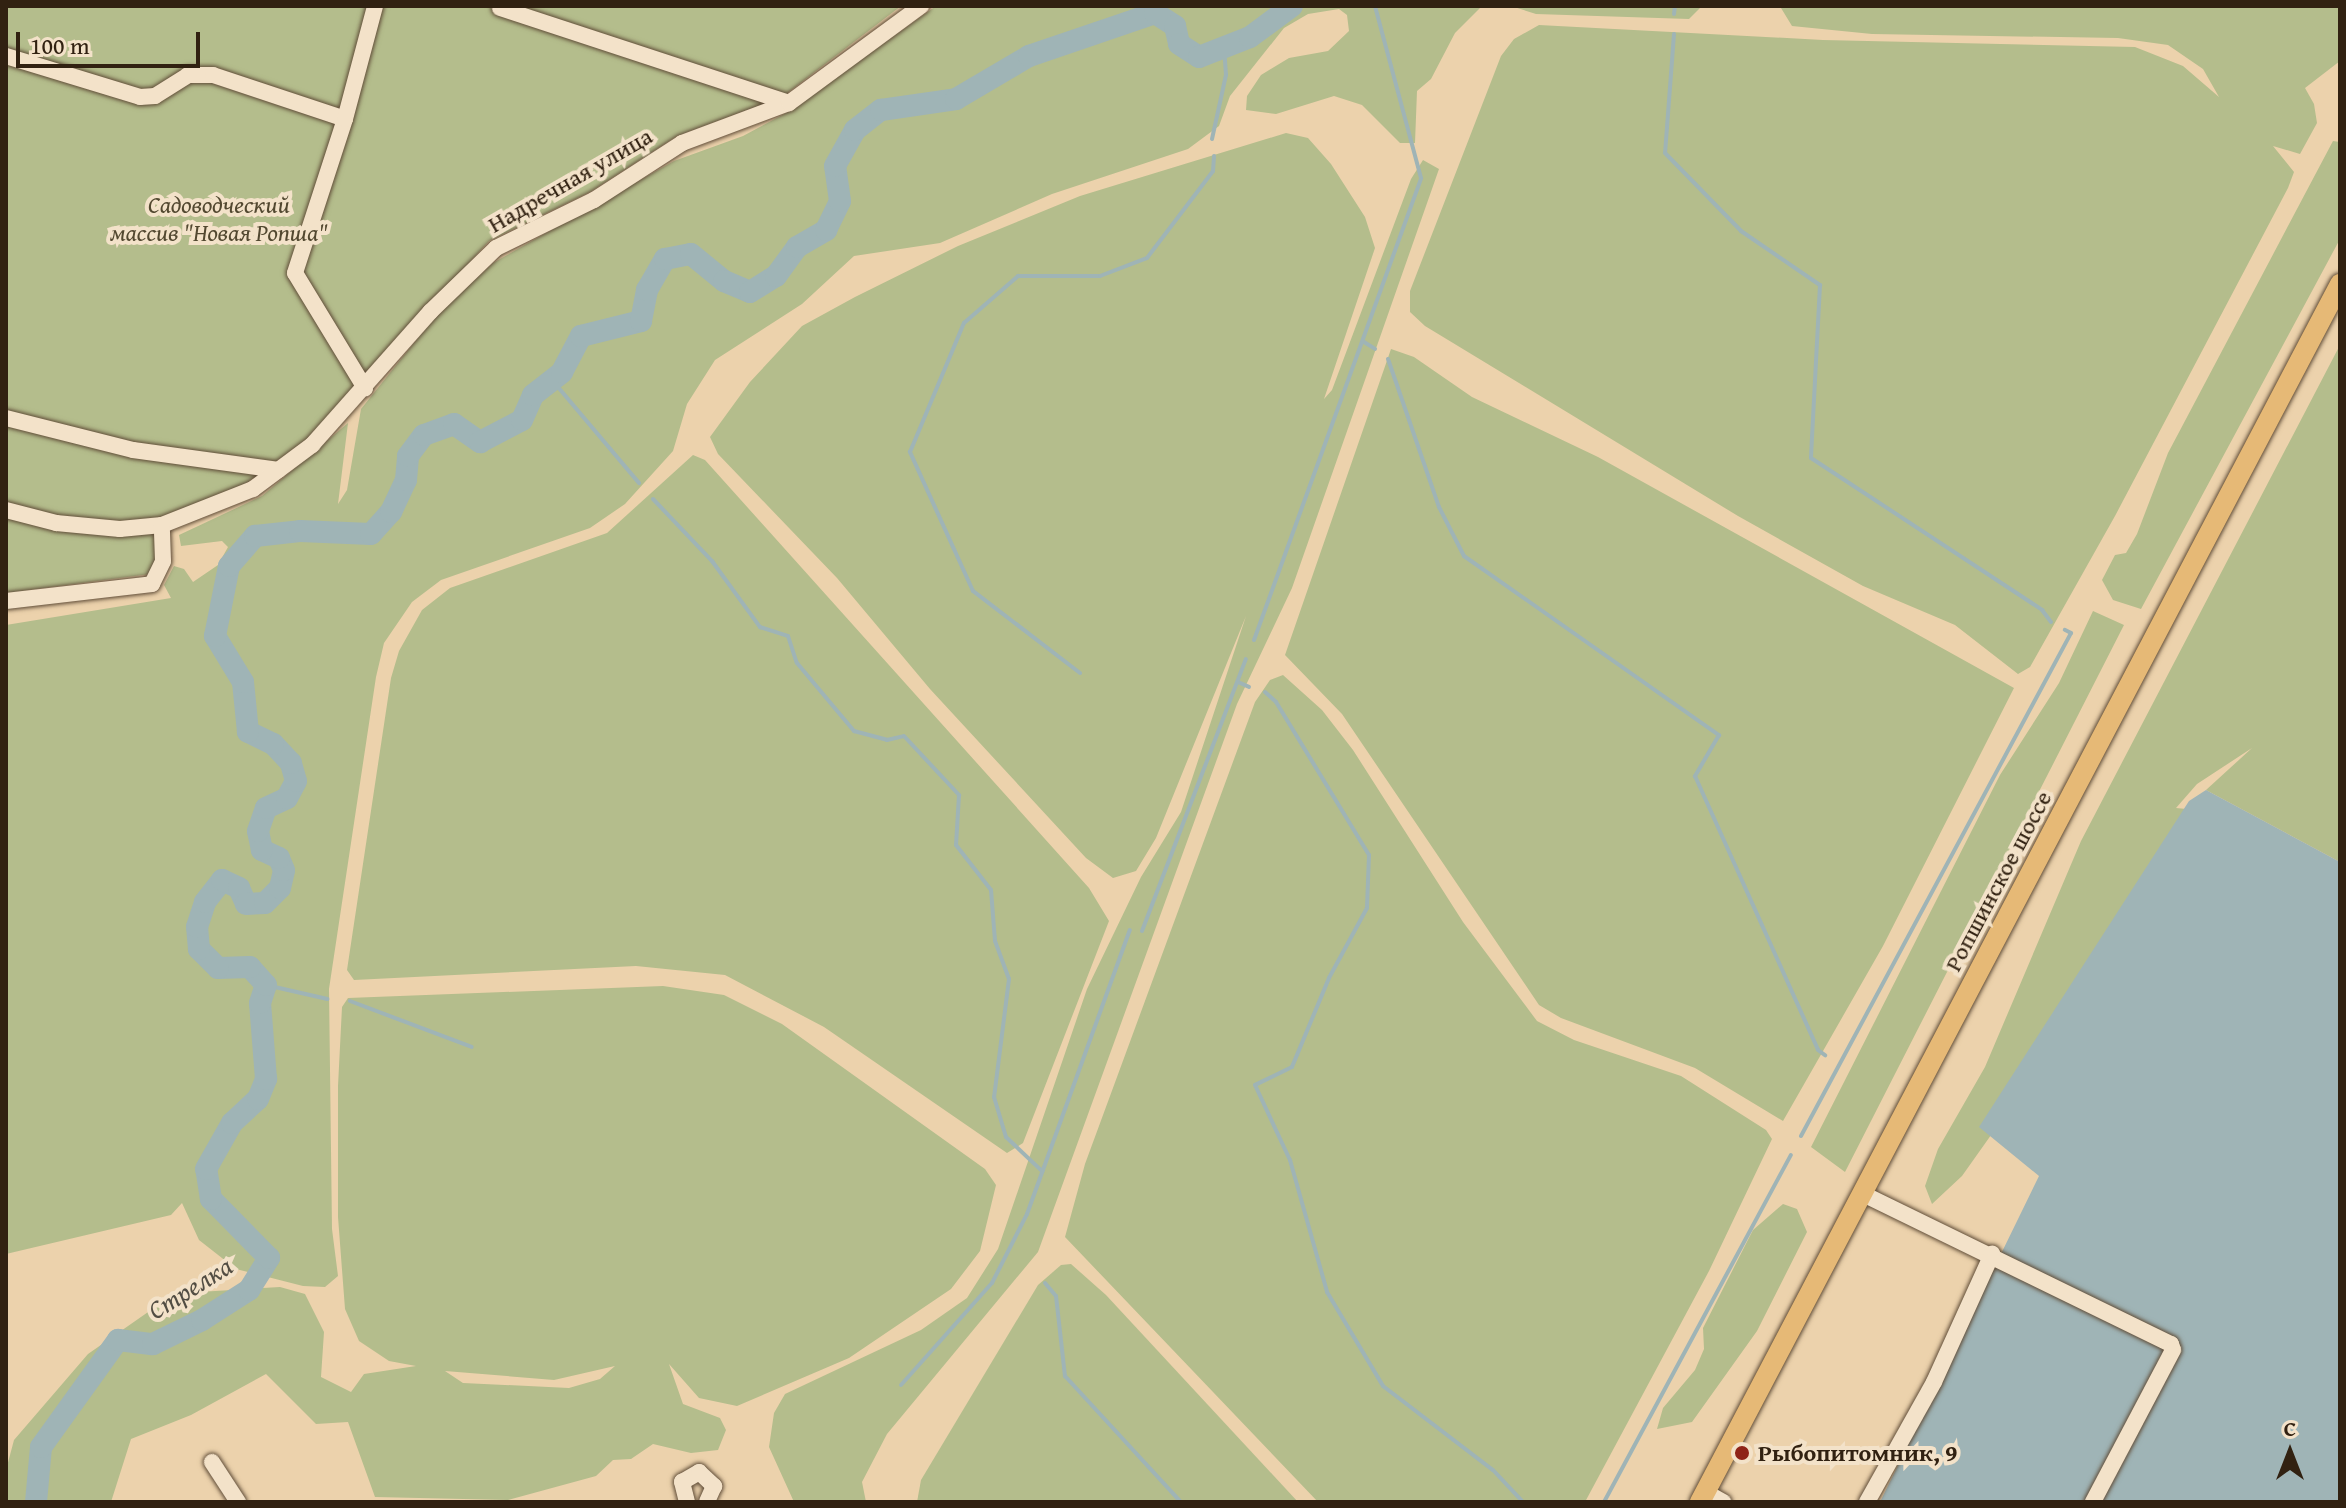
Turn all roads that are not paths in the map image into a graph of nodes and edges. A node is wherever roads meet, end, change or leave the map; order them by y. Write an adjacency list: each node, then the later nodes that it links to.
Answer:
1 (375, 6): 6 (street)
2 (921, 6): 5 (street, Надречная улица)
3 (500, 8): 5 (street)
4 (6, 56): 6 (street)
5 (789, 103): 8 (street, Надречная улица)
6 (345, 119): 8 (street)
7 (2340, 284): 14 (main road, Ропшинское шоссе)
8 (365, 388): 10 (street, Надречная улица)
9 (6, 418): 10 (street)
10 (279, 470): 12 (street, Надречная улица)
11 (6, 510): 12 (street)
12 (162, 525): 13 (street)
13 (6, 601)
14 (1861, 1193): 15 (street); 17 (main road, Ропшинское шоссе)
15 (1992, 1254): 21 (street); 22 (street)
16 (212, 1462): 18 (street)
17 (1709, 1499)
18 (238, 1502)
19 (687, 1502): 20 (street)
20 (707, 1502)
21 (1867, 1502)
22 (2093, 1502)

